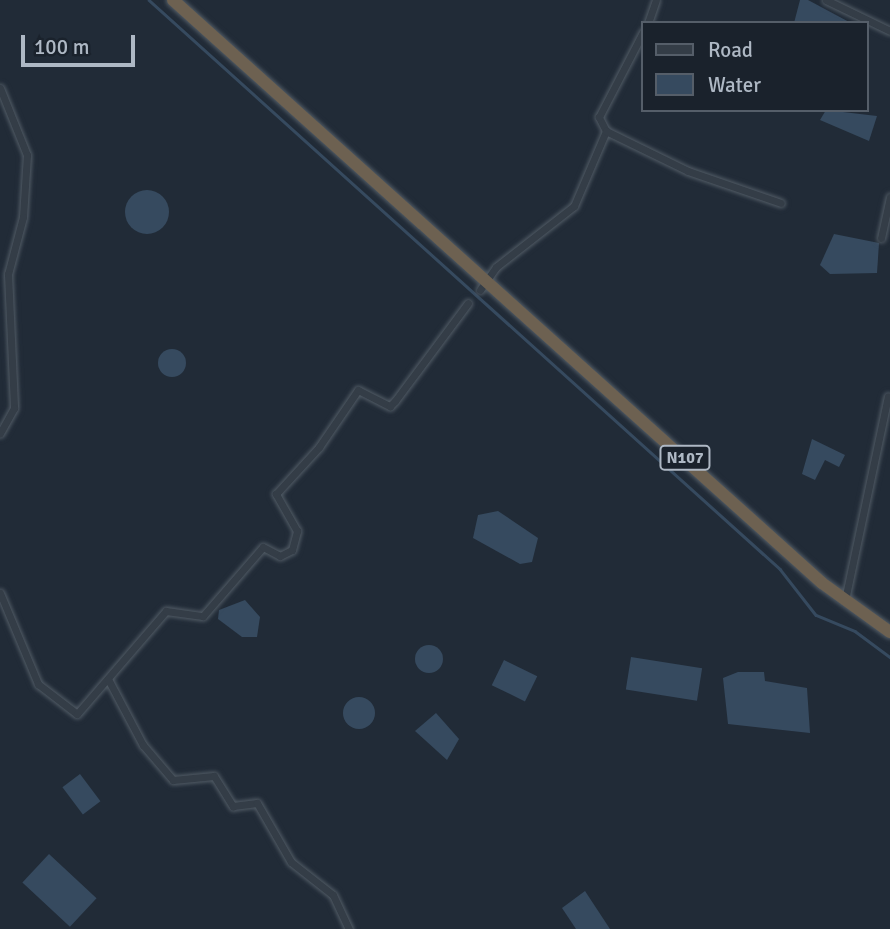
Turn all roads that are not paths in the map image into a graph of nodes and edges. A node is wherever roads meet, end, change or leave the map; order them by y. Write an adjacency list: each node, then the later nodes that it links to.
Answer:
1 (173, 0): 12 (highway, N107)
2 (656, 0): 4 (street)
3 (826, 0): 5 (street)
4 (649, 21)
5 (890, 31)
6 (642, 34): 8 (street)
7 (0, 88): 15 (street)
8 (606, 131): 10 (street); 12 (street)
9 (890, 197): 11 (street)
10 (781, 202)
11 (881, 238)
12 (482, 284): 17 (highway, N107)
13 (468, 303): 19 (street)
14 (888, 396): 17 (street)
15 (0, 433)
16 (0, 593): 19 (street)
17 (845, 601): 18 (highway, N107)
18 (890, 632)
19 (108, 679): 20 (street)
20 (349, 929)

